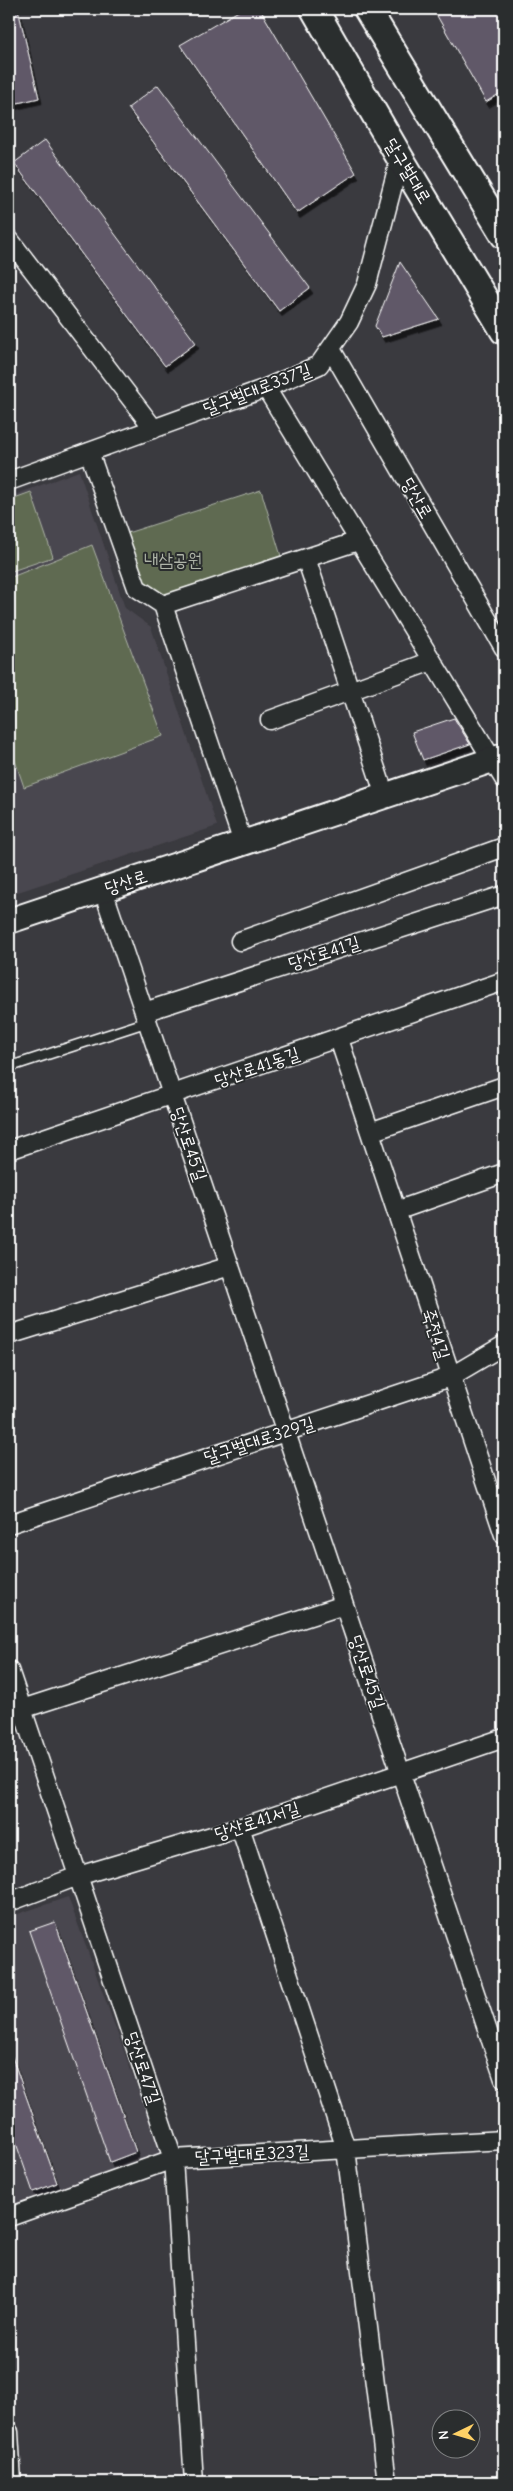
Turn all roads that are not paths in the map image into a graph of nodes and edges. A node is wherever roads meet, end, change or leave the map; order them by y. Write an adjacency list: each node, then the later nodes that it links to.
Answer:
1 (314, 9): 3 (main road, 달구벌대로)
2 (367, 9): 4 (main road)
3 (400, 158): 6 (main road, 달구벌대로); 7 (street, 달구벌대로337길)
4 (504, 235)
5 (9, 239): 9 (street)
6 (504, 331)
7 (331, 349): 8 (street, 달구벌대로337길); 15 (street, 당산로)
8 (266, 388): 9 (street, 달구벌대로337길); 12 (street, 당산로)
9 (154, 429): 10 (street, 달구벌대로337길)
10 (89, 452): 11 (street, 달구벌대로337길); 14 (street)
11 (9, 481)
12 (358, 541): 13 (street); 16 (street, 당산로)
13 (306, 558): 14 (street); 17 (street)
14 (163, 606): 21 (street)
15 (504, 648)
16 (432, 661): 17 (street); 19 (street, 당산로)
17 (350, 690): 18 (street); 20 (street)
18 (270, 720)
19 (501, 765): 20 (main road, 당산로)
20 (385, 796): 21 (main road, 당산로)
21 (243, 844): 23 (main road, 당산로)
22 (504, 847): 26 (street)
23 (103, 890): 25 (main road, 당산로); 28 (street, 당산로45길)
24 (504, 895): 28 (street, 당산로41길)
25 (9, 921)
26 (240, 941)
27 (504, 981): 29 (street, 당산로41동길)
28 (146, 1017): 30 (lane); 32 (street, 당산로45길)
29 (340, 1039): 32 (street, 당산로41동길); 33 (street, 죽전4길)
30 (9, 1067)
31 (504, 1086): 33 (street)
32 (172, 1095): 34 (street, 당산로41동길); 37 (street, 당산로45길)
33 (370, 1132): 36 (street, 죽전4길)
34 (9, 1150)
35 (504, 1173): 36 (street)
36 (396, 1211): 40 (street, 죽전4길)
37 (230, 1266): 38 (street); 41 (street, 당산로45길)
38 (9, 1335)
39 (504, 1345): 40 (street, 달구벌대로329길)
40 (450, 1376): 41 (street, 달구벌대로329길); 43 (street, 죽전4길)
41 (286, 1432): 42 (street, 달구벌대로329길); 44 (street, 당산로45길)
42 (9, 1524)
43 (504, 1535)
44 (344, 1604): 46 (street); 48 (street, 당산로45길)
45 (9, 1670): 46 (street, 당산로47길)
46 (22, 1709): 50 (street, 당산로47길)
47 (504, 1738): 48 (street, 당산로41서길)
48 (401, 1773): 49 (street, 당산로41서길); 52 (street, 당산로45길)
49 (240, 1827): 50 (street, 당산로41서길); 54 (street)
50 (78, 1876): 51 (street, 당산로41서길); 55 (street, 당산로47길)
51 (9, 1902)
52 (504, 2078)
53 (504, 2140): 54 (street, 달구벌대로323길)
54 (346, 2149): 55 (street, 달구벌대로323길); 60 (street)
55 (174, 2159): 56 (street, 달구벌대로323길); 59 (street, 당산로47길)
56 (9, 2217)
57 (9, 2432): 58 (street)
58 (12, 2482)
59 (194, 2482)
60 (388, 2482)

